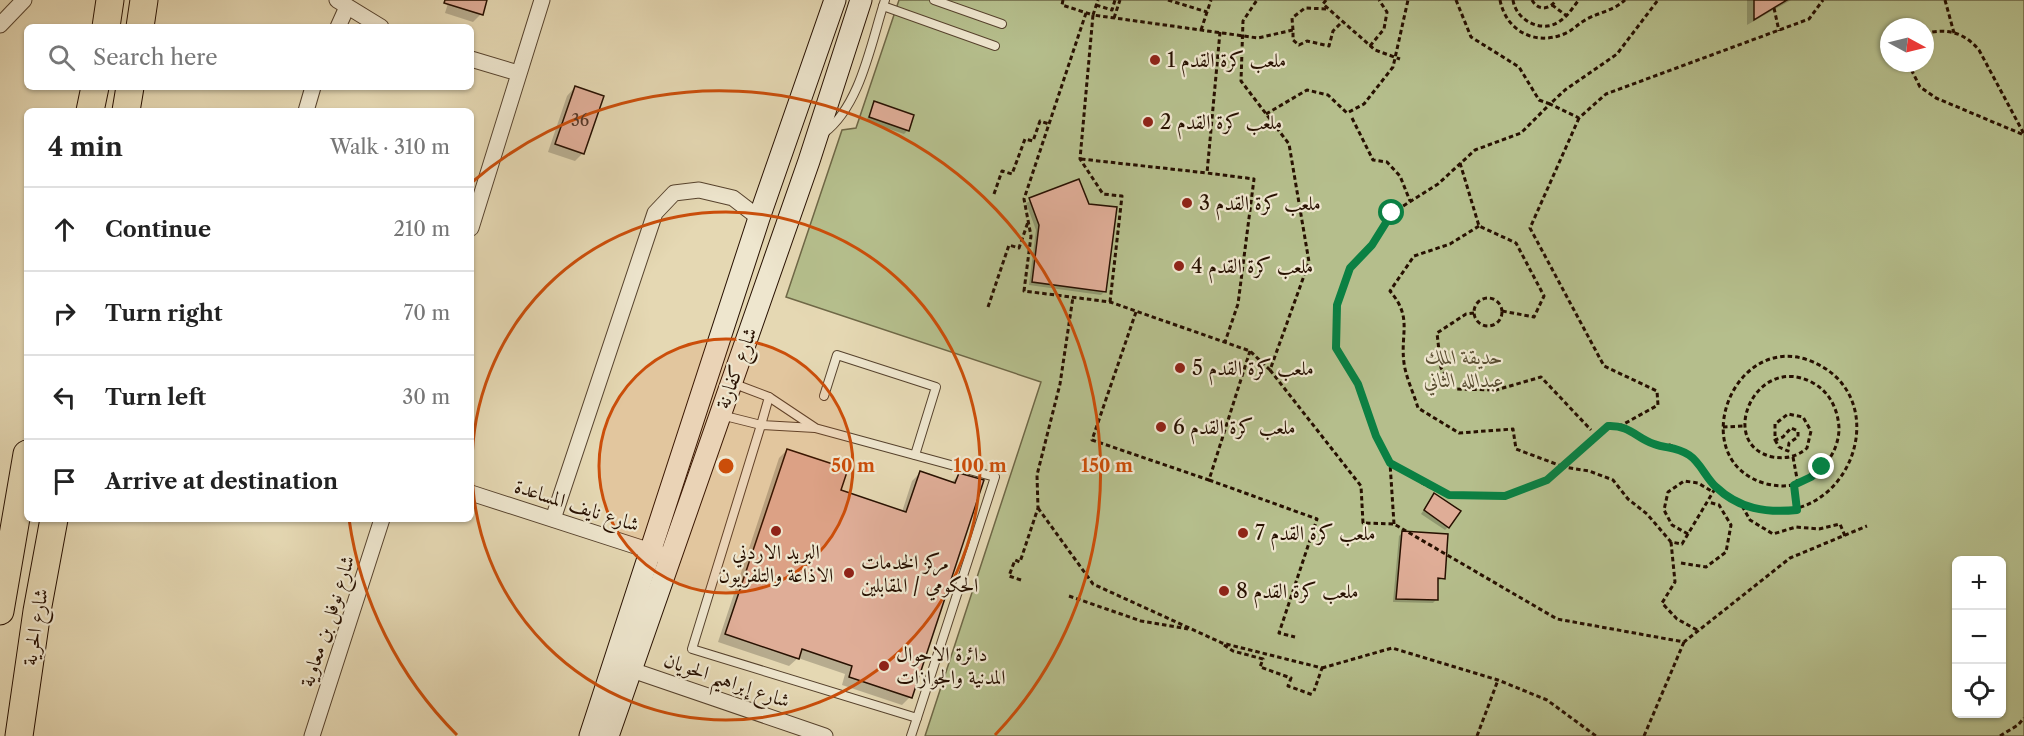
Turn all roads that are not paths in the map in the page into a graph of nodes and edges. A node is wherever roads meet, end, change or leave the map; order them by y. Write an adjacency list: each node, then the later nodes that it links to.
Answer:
1 (24, 0): 15 (street)
2 (110, 0): 10 (highway)
3 (144, 0): 11 (highway)
4 (542, 0): 18 (street)
5 (835, 0): 27 (street, شارع كفارنة)
6 (861, 0): 25 (street, شارع كفارنة)
7 (934, 0): 14 (lane)
8 (342, 3): 12 (street); 13 (street)
9 (884, 3): 16 (lane); 25 (lane)
10 (106, 24)
11 (140, 24)
12 (338, 24)
13 (376, 24)
14 (1002, 24)
15 (0, 25)
16 (995, 46)
17 (474, 60): 18 (street)
18 (518, 73): 26 (street)
19 (94, 90): 22 (highway)
20 (130, 90): 23 (highway)
21 (312, 90): 24 (street)
22 (91, 108)
23 (126, 108)
24 (307, 108)
25 (817, 138): 28 (street, شارع كفارنة)
26 (474, 218)
27 (759, 218): 37 (street); 40 (street, شارع كفارنة)
28 (730, 383): 30 (lane); 31 (street, شارع كفارنة)
29 (824, 396): 34 (lane)
30 (769, 397): 32 (lane); 33 (lane)
31 (719, 415): 32 (lane); 40 (street, شارع كفارنة)
32 (761, 425): 33 (lane); 43 (lane)
33 (815, 428): 34 (lane)
34 (915, 455): 43 (lane)
35 (24, 471): 41 (highway, شارع الحرية)
36 (474, 494): 37 (street, شارع نايف المساعدة)
37 (553, 519): 40 (street, شارع نايف المساعدة)
38 (53, 522): 44 (highway, شارع الحرية)
39 (381, 522): 45 (street, شارع نوفل بن معاوية)
40 (661, 554): 42 (street, شارع كفارنة)
41 (0, 611)
42 (623, 667): 46 (street, شارع كفارنة); 47 (street, شارع كفارنة); 48 (street, شارع إبراهيم الحويان)
43 (917, 718): 49 (lane)
44 (19, 736)
45 (312, 736)
46 (590, 736)
47 (608, 736)
48 (825, 736)
49 (911, 736)

